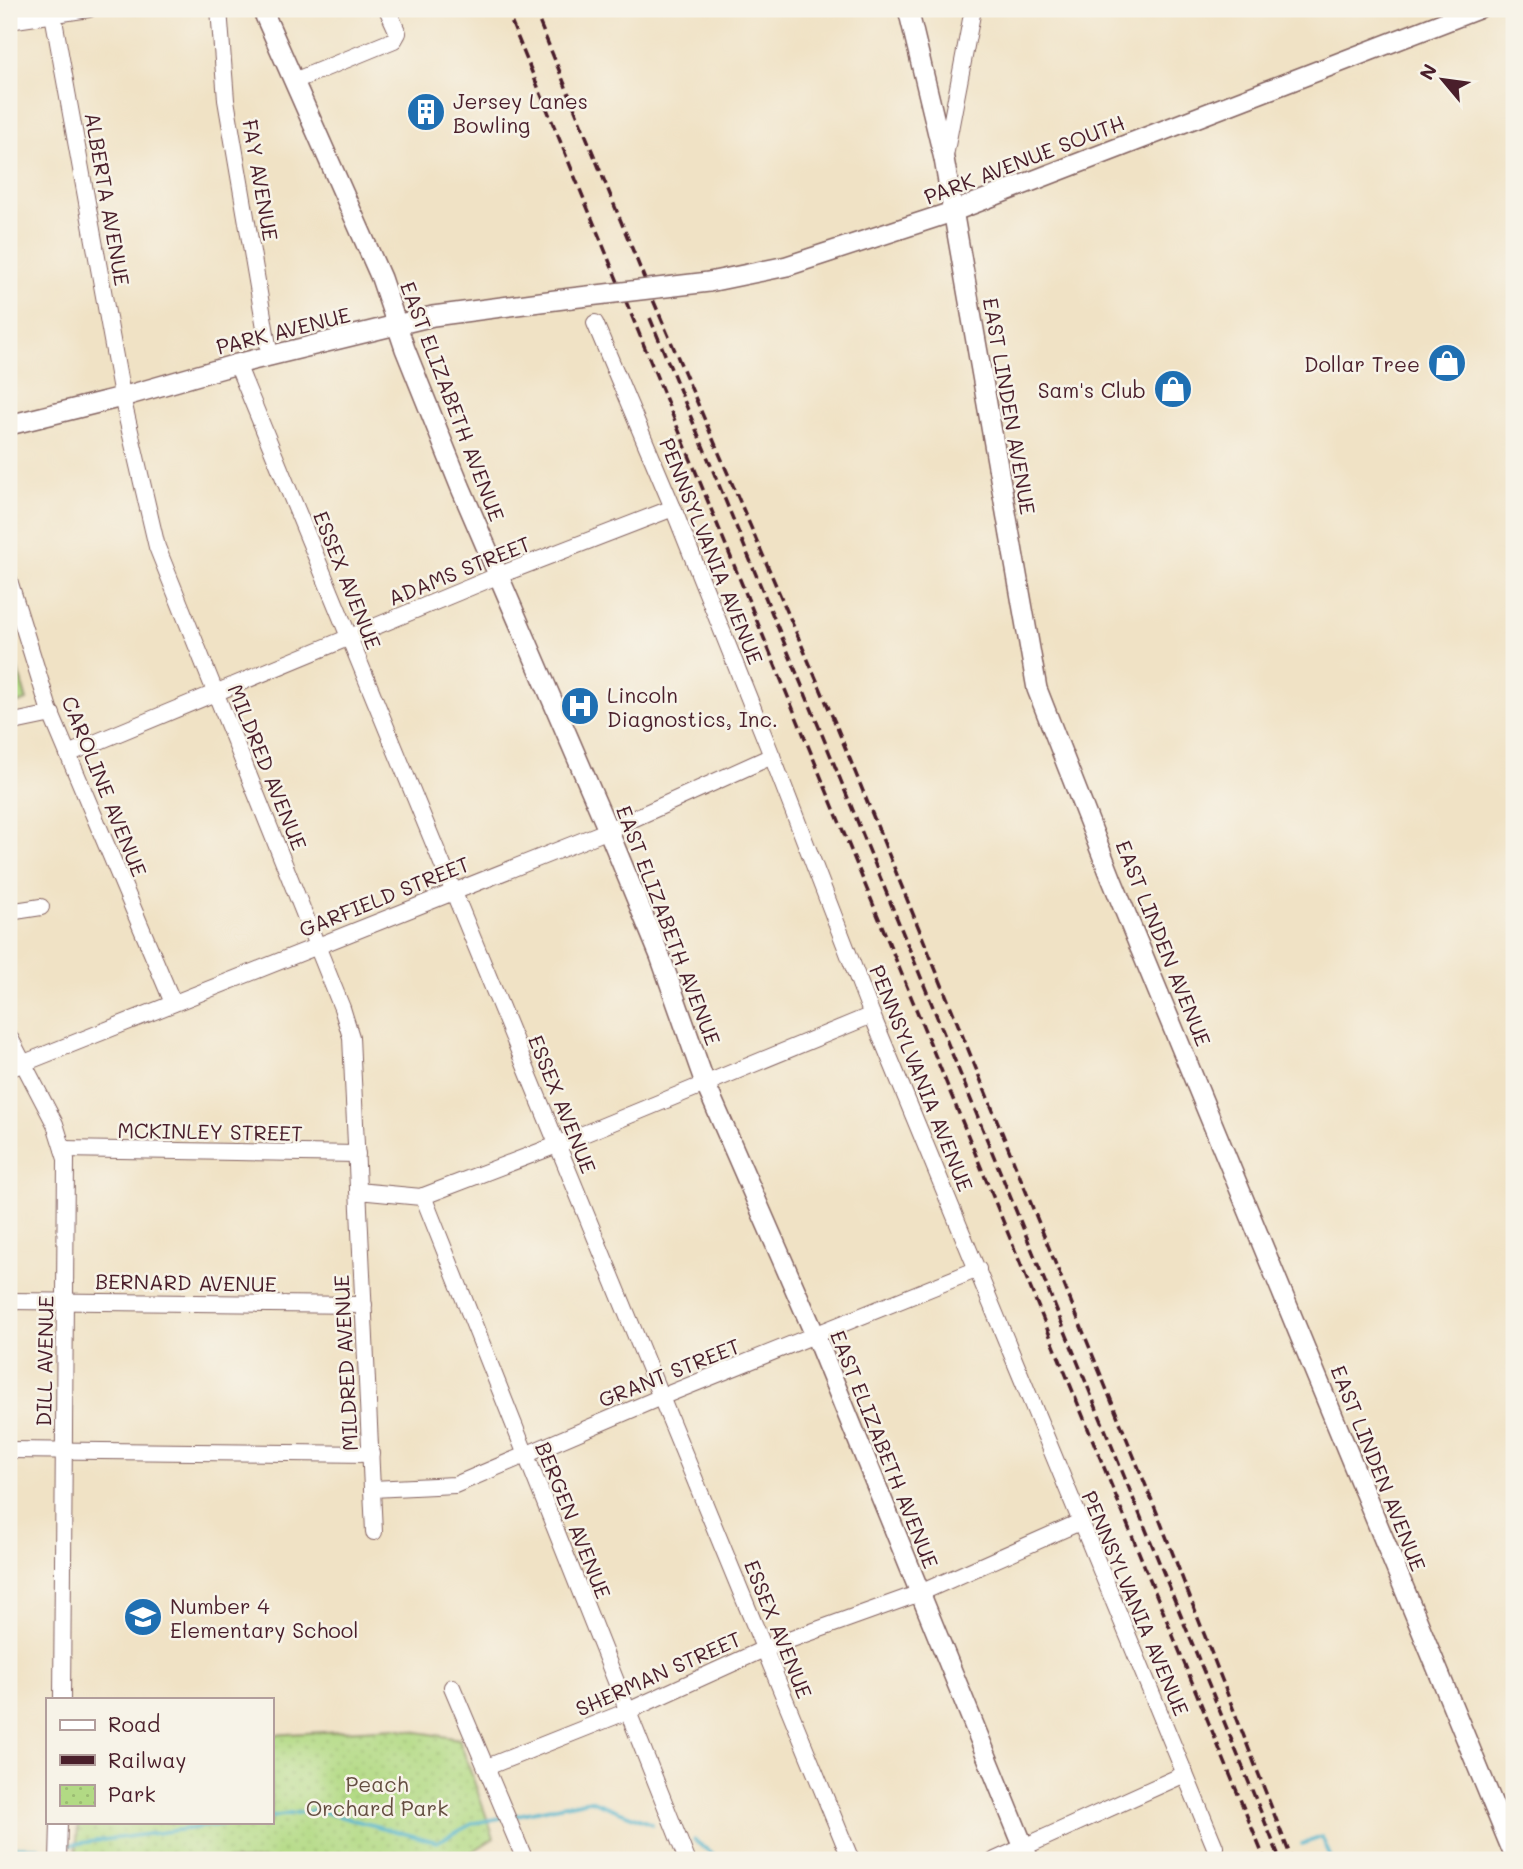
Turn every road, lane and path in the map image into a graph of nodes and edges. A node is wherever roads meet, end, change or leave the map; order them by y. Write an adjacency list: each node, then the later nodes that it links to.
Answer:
1 (89, 9): 8 (street)
2 (219, 9): 16 (street, FAY AVENUE)
3 (262, 9): 10 (street, EAST ELIZABETH AVENUE)
4 (387, 9): 10 (street)
5 (908, 9): 11 (street, EAST LINDEN AVENUE)
6 (973, 9): 11 (street)
7 (1478, 9): 12 (street, PARK AVENUE SOUTH)
8 (53, 12): 9 (street); 18 (street, ALBERTA AVENUE)
9 (9, 21)
10 (294, 81): 15 (street, EAST ELIZABETH AVENUE)
11 (944, 159): 12 (street, EAST LINDEN AVENUE)
12 (952, 212): 13 (street, PARK AVENUE SOUTH, bridge); 67 (street, EAST LINDEN AVENUE)
13 (571, 298): 15 (street, PARK AVENUE)
14 (595, 323): 20 (street, PENNSYLVANIA AVENUE)
15 (396, 326): 16 (street, PARK AVENUE); 21 (street, EAST ELIZABETH AVENUE)
16 (270, 357): 17 (street, PARK AVENUE)
17 (237, 364): 18 (street, PARK AVENUE); 23 (street, ESSEX AVENUE)
18 (122, 397): 19 (street, PARK AVENUE); 24 (street, MILDRED AVENUE)
19 (9, 425)
20 (673, 508): 21 (street, ADAMS STREET); 28 (street, PENNSYLVANIA AVENUE)
21 (497, 576): 23 (street, ADAMS STREET); 29 (street, EAST ELIZABETH AVENUE)
22 (9, 580): 25 (street, CAROLINE AVENUE)
23 (349, 637): 24 (street, ADAMS STREET); 30 (street, ESSEX AVENUE)
24 (216, 694): 27 (street, ADAMS STREET); 33 (street, MILDRED AVENUE)
25 (52, 714): 26 (street); 27 (street, CAROLINE AVENUE)
26 (9, 723)
27 (68, 754): 34 (street, CAROLINE AVENUE)
28 (772, 756): 29 (street, GARFIELD STREET); 35 (street, PENNSYLVANIA AVENUE)
29 (608, 830): 30 (street, GARFIELD STREET); 38 (street, EAST ELIZABETH AVENUE)
30 (454, 891): 33 (street, GARFIELD STREET); 39 (street, ESSEX AVENUE)
31 (41, 907): 32 (street)
32 (9, 912)
33 (317, 946): 34 (street, GARFIELD STREET); 41 (street, MILDRED AVENUE)
34 (173, 1003): 37 (street, GARFIELD STREET)
35 (872, 1015): 38 (street); 44 (street, PENNSYLVANIA AVENUE)
36 (9, 1036): 37 (street, DILL AVENUE)
37 (16, 1066): 40 (street, DILL AVENUE)
38 (705, 1083): 39 (street); 48 (street, EAST ELIZABETH AVENUE)
39 (557, 1145): 43 (street); 49 (street, ESSEX AVENUE)
40 (63, 1149): 41 (street, MCKINLEY STREET); 46 (street, DILL AVENUE)
41 (356, 1154): 42 (street, MILDRED AVENUE)
42 (358, 1191): 43 (street); 47 (street, MILDRED AVENUE)
43 (423, 1196): 53 (street, BERGEN AVENUE)
44 (978, 1269): 48 (street, GRANT STREET); 55 (street, PENNSYLVANIA AVENUE)
45 (9, 1301): 46 (street, BERNARD AVENUE)
46 (65, 1302): 47 (street, BERNARD AVENUE); 51 (street, DILL AVENUE)
47 (364, 1306): 52 (street, MILDRED AVENUE)
48 (815, 1335): 49 (street, GRANT STREET); 57 (street, EAST ELIZABETH AVENUE)
49 (661, 1397): 53 (street, GRANT STREET); 58 (street, ESSEX AVENUE)
50 (9, 1450): 51 (street)
51 (64, 1450): 52 (street); 60 (street, DILL AVENUE)
52 (370, 1454): 54 (street, MILDRED AVENUE)
53 (526, 1455): 54 (street, GRANT STREET); 61 (street, BERGEN AVENUE)
54 (372, 1489): 56 (street, MILDRED AVENUE)
55 (1080, 1522): 57 (street, SHERMAN STREET); 63 (street, PENNSYLVANIA AVENUE)
56 (374, 1532)
57 (920, 1593): 58 (street, SHERMAN STREET); 66 (street, EAST ELIZABETH AVENUE)
58 (764, 1649): 61 (street, SHERMAN STREET); 71 (street, ESSEX AVENUE)
59 (453, 1686): 62 (street)
60 (62, 1698)
61 (628, 1711): 62 (street, SHERMAN STREET); 70 (street, BERGEN AVENUE)
62 (487, 1768): 69 (street)
63 (1185, 1774): 65 (street, PENNSYLVANIA AVENUE); 66 (street)
64 (59, 1824): 68 (street)
65 (1215, 1847)
66 (1027, 1854): 72 (street)
67 (1514, 1855)
68 (58, 1860)
69 (525, 1860)
70 (687, 1860)
71 (850, 1860)
72 (995, 1860)

